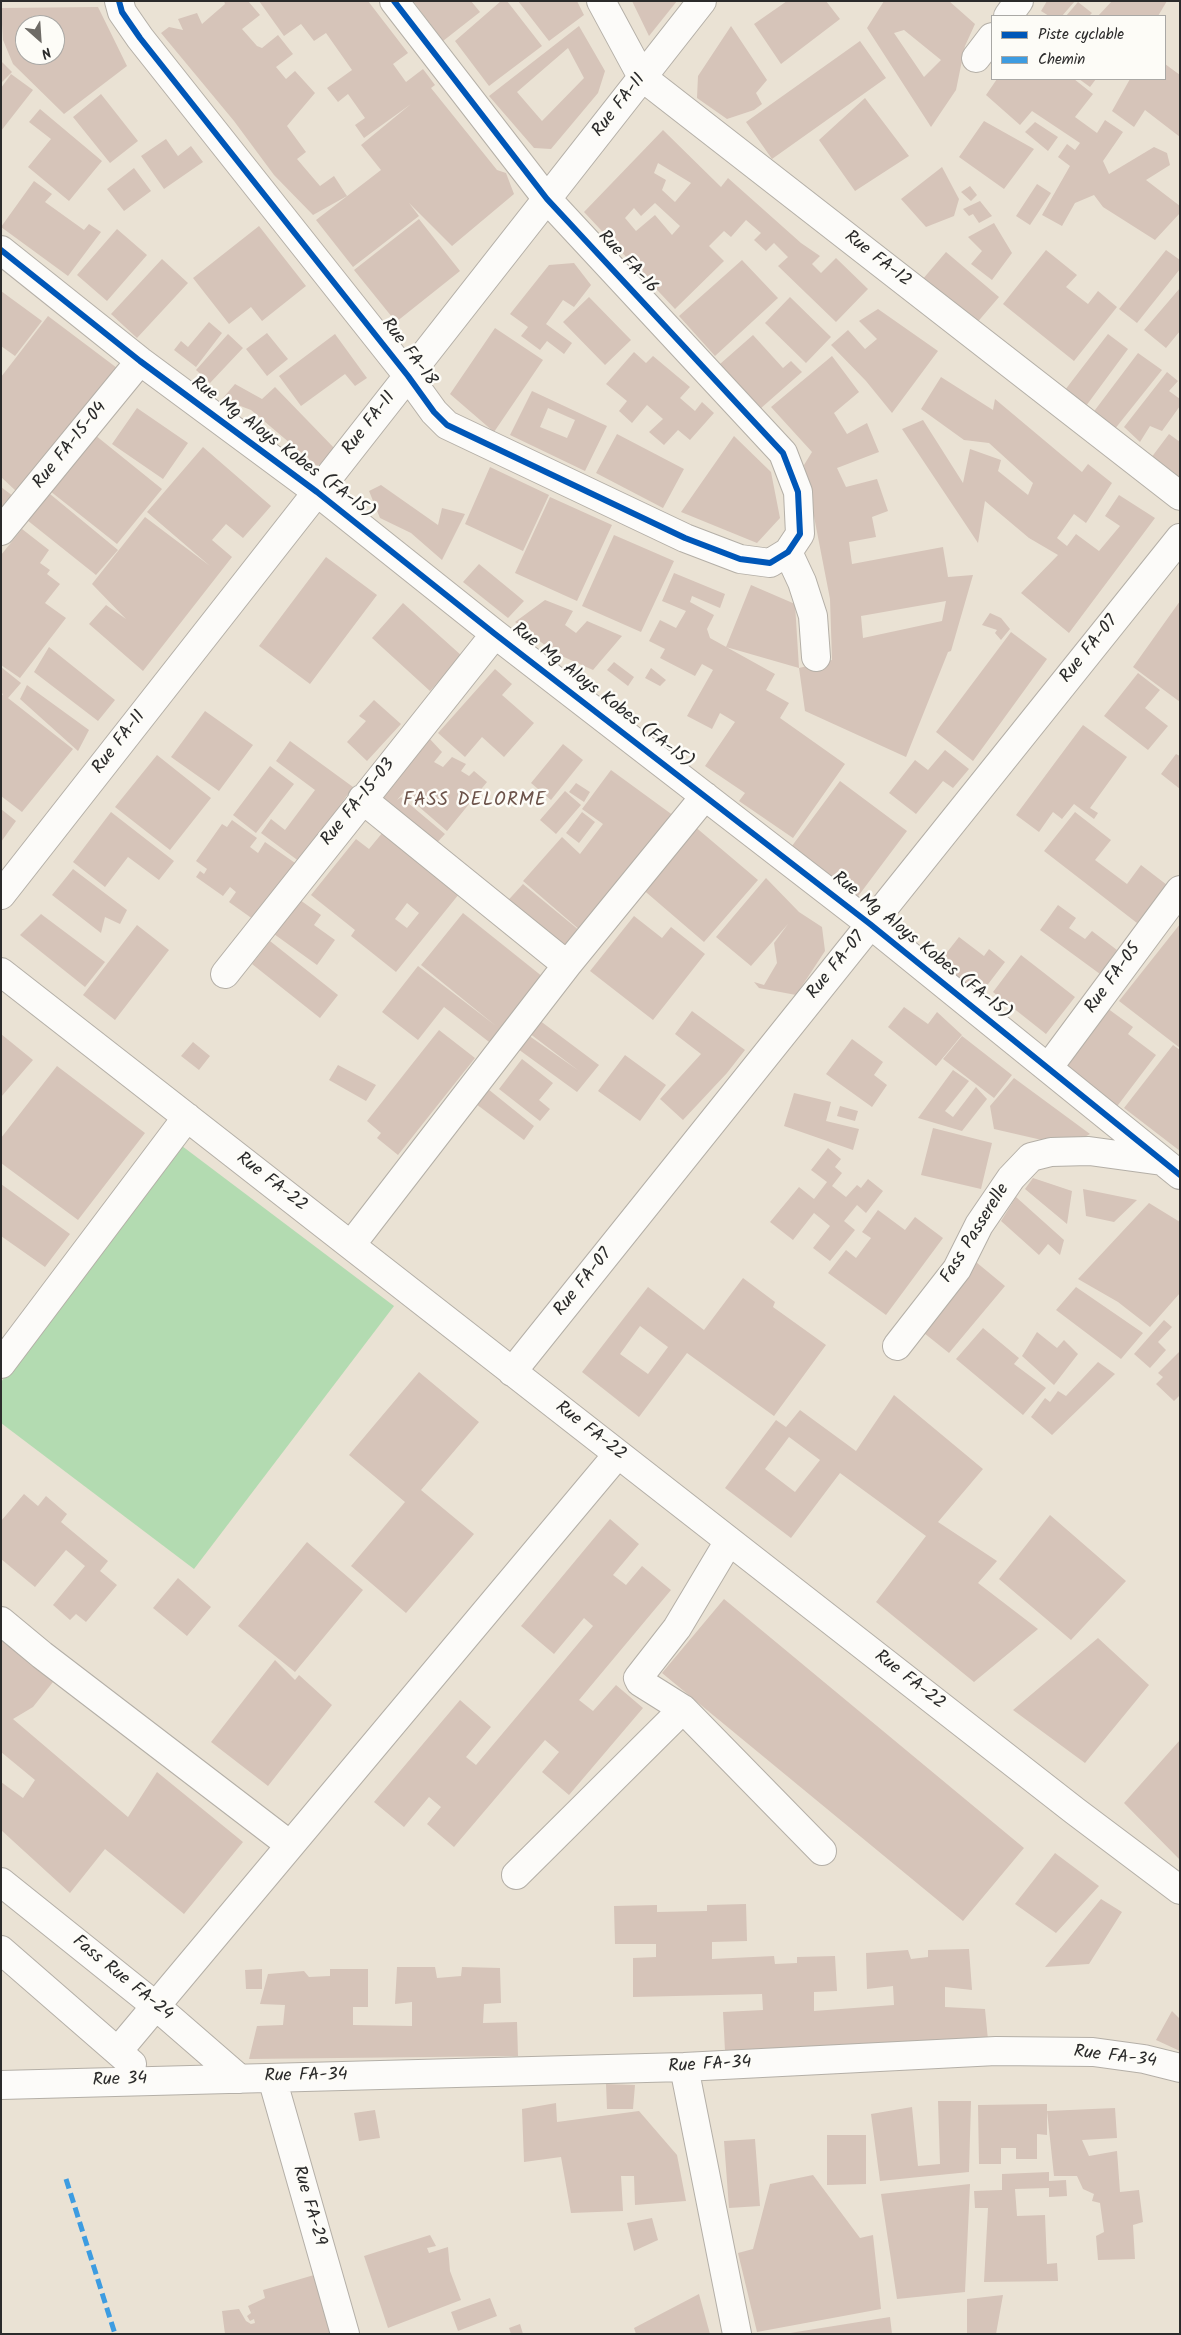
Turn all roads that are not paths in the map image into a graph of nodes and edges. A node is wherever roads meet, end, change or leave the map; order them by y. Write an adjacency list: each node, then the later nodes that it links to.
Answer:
1 (119, 1): 11 (street, Rue FA-18)
2 (394, 1): 8 (street, Rue FA-16)
3 (601, 1): 7 (street, Rue FA-12)
4 (702, 1): 7 (street, Rue FA-11)
5 (1019, 1): 6 (street)
6 (1009, 15)
7 (642, 77): 8 (street, Rue FA-11); 13 (street, Rue FA-12)
8 (547, 199): 11 (street, Rue FA-11); 16 (street, Rue FA-16)
9 (1, 250): 10 (street, Rue Mg Aloys Kobes (FA-15))
10 (140, 361): 12 (street, Rue Mg Aloys Kobes (FA-15)); 14 (street, Rue FA-15-04)
11 (408, 376): 12 (street, Rue FA-11); 16 (street, Rue FA-18)
12 (317, 492): 17 (street, Rue Mg Aloys Kobes (FA-15)); 22 (street, Rue FA-11)
13 (1180, 496)
14 (1, 531)
15 (1180, 538): 23 (street, Rue FA-07)
16 (788, 552): 18 (street)
17 (495, 634): 19 (street, Rue Mg Aloys Kobes (FA-15)); 20 (street, Rue FA-15-03)
18 (816, 657)
19 (705, 796): 23 (street, Rue Mg Aloys Kobes (FA-15)); 24 (street)
20 (362, 799): 24 (street); 26 (street, Rue FA-15-03)
21 (1180, 890): 27 (street, Rue FA-05)
22 (1, 895)
23 (870, 924): 27 (street, Rue Mg Aloys Kobes (FA-15)); 33 (street, Rue FA-07)
24 (568, 965): 30 (street)
25 (1, 972): 28 (street, Rue FA-22)
26 (225, 974)
27 (1048, 1068): 29 (street, Rue Mg Aloys Kobes (FA-15))
28 (187, 1117): 30 (street, Rue FA-22); 32 (street)
29 (1171, 1168): 31 (street, Fass Passerelle)
30 (351, 1245): 33 (street, Rue FA-22)
31 (898, 1346)
32 (1, 1364)
33 (512, 1372): 34 (street, Rue FA-22)
34 (618, 1454): 35 (street, Rue FA-22); 38 (street)
35 (729, 1541): 37 (street); 42 (street, Rue FA-22)
36 (1, 1621): 38 (street)
37 (683, 1709): 39 (street); 40 (street)
38 (290, 1845): 44 (street)
39 (822, 1851)
40 (516, 1875)
41 (1, 1882): 44 (street, Fass Rue FA-24)
42 (1180, 1890)
43 (1, 1950): 45 (street)
44 (157, 2007): 45 (street); 49 (street, Fass Rue FA-24)
45 (118, 2051): 50 (street)
46 (684, 2067): 47 (street, Rue FA-34); 48 (street, Rue FA-34); 53 (street)
47 (1180, 2068)
48 (272, 2078): 49 (street, Rue FA-34); 52 (street, Rue FA-29)
49 (240, 2079): 50 (street, Rue 34)
50 (148, 2080): 51 (street, Rue 34)
51 (1, 2085)
52 (345, 2334)
53 (737, 2334)

